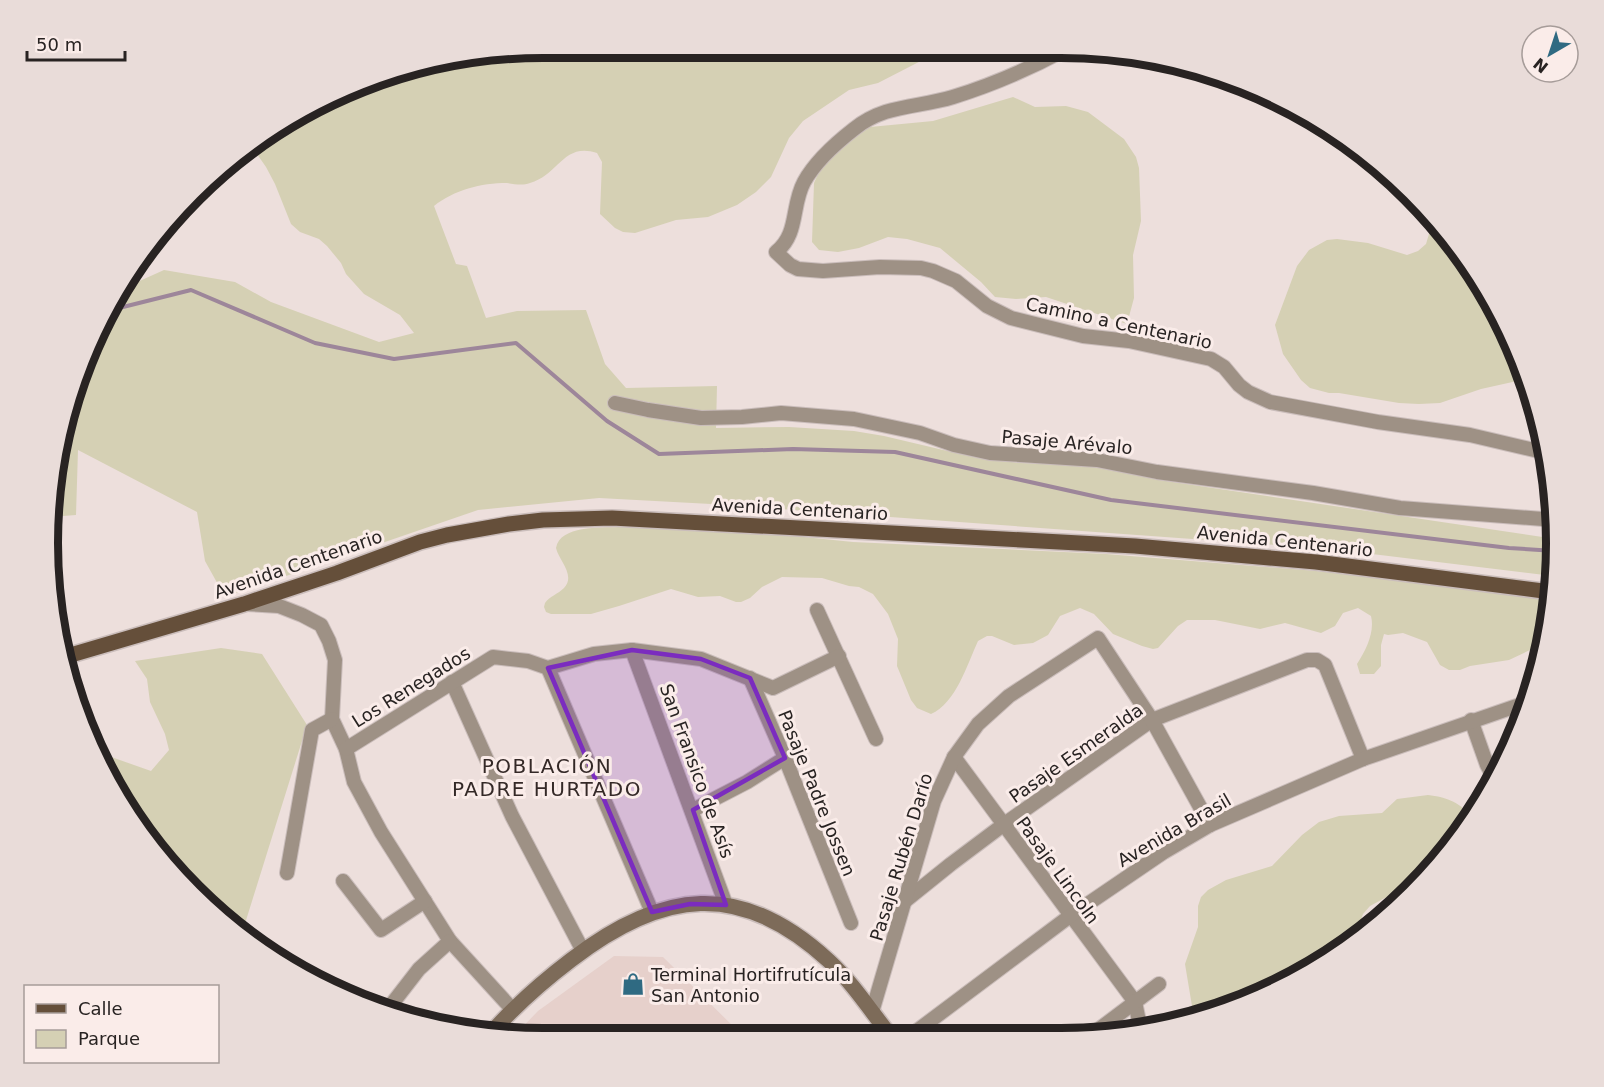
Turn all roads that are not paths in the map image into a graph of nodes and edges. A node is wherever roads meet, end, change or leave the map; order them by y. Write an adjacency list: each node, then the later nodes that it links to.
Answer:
1 (1048, 58): 3 (street, Camino a Centenario)
2 (615, 403): 4 (street, Pasaje Arévalo)
3 (1536, 450)
4 (1544, 519)
5 (1543, 591): 6 (main road, Avenida Centenario)
6 (244, 604): 9 (main road, Avenida Centenario); 15 (street)
7 (817, 610): 10 (street)
8 (632, 650): 11 (street); 12 (street); 24 (street, San Fransico de Asís)
9 (72, 655)
10 (839, 656): 12 (street); 18 (street)
11 (548, 668): 13 (street, Los Renegados); 32 (street)
12 (750, 678): 21 (street, Pasaje Padre Jossen)
13 (452, 682): 19 (street, Los Renegados); 36 (street)
14 (1518, 705): 17 (street, Avenida Brasil)
15 (332, 719): 19 (street); 27 (street)
16 (1152, 720): 20 (street, Pasaje Rubén Darío); 22 (street, Pasaje Esmeralda); 25 (street, Pasaje Esmeralda); 26 (street)
17 (1471, 720): 22 (street, Avenida Brasil); 23 (street)
18 (876, 739)
19 (346, 749): 29 (street)
20 (954, 757): 25 (street, Pasaje Lincoln); 30 (street, Pasaje Rubén Darío)
21 (785, 758): 24 (street); 34 (street, Pasaje Padre Jossen)
22 (1363, 759): 26 (street, Avenida Brasil)
23 (1489, 769)
24 (693, 810): 31 (street, San Fransico de Asís)
25 (1003, 825): 30 (street, Pasaje Esmeralda); 33 (street, Pasaje Lincoln)
26 (1210, 825): 33 (street, Avenida Brasil)
27 (287, 873)
28 (343, 881): 29 (street)
29 (425, 901): 35 (street)
30 (905, 901): 41 (street, Pasaje Rubén Darío)
31 (726, 904): 32 (street); 41 (street)
32 (652, 912): 36 (street)
33 (1070, 916): 38 (street, Pasaje Lincoln); 46 (street, Avenida Brasil)
34 (851, 922)
35 (450, 941): 39 (street); 40 (street)
36 (583, 951): 40 (street)
37 (1159, 984): 38 (street)
38 (1135, 1002): 42 (street); 44 (street)
39 (392, 1004)
40 (513, 1010): 43 (street)
41 (872, 1012): 45 (street)
42 (1139, 1022)
43 (498, 1026)
44 (1103, 1026)
45 (884, 1028)
46 (921, 1028)

